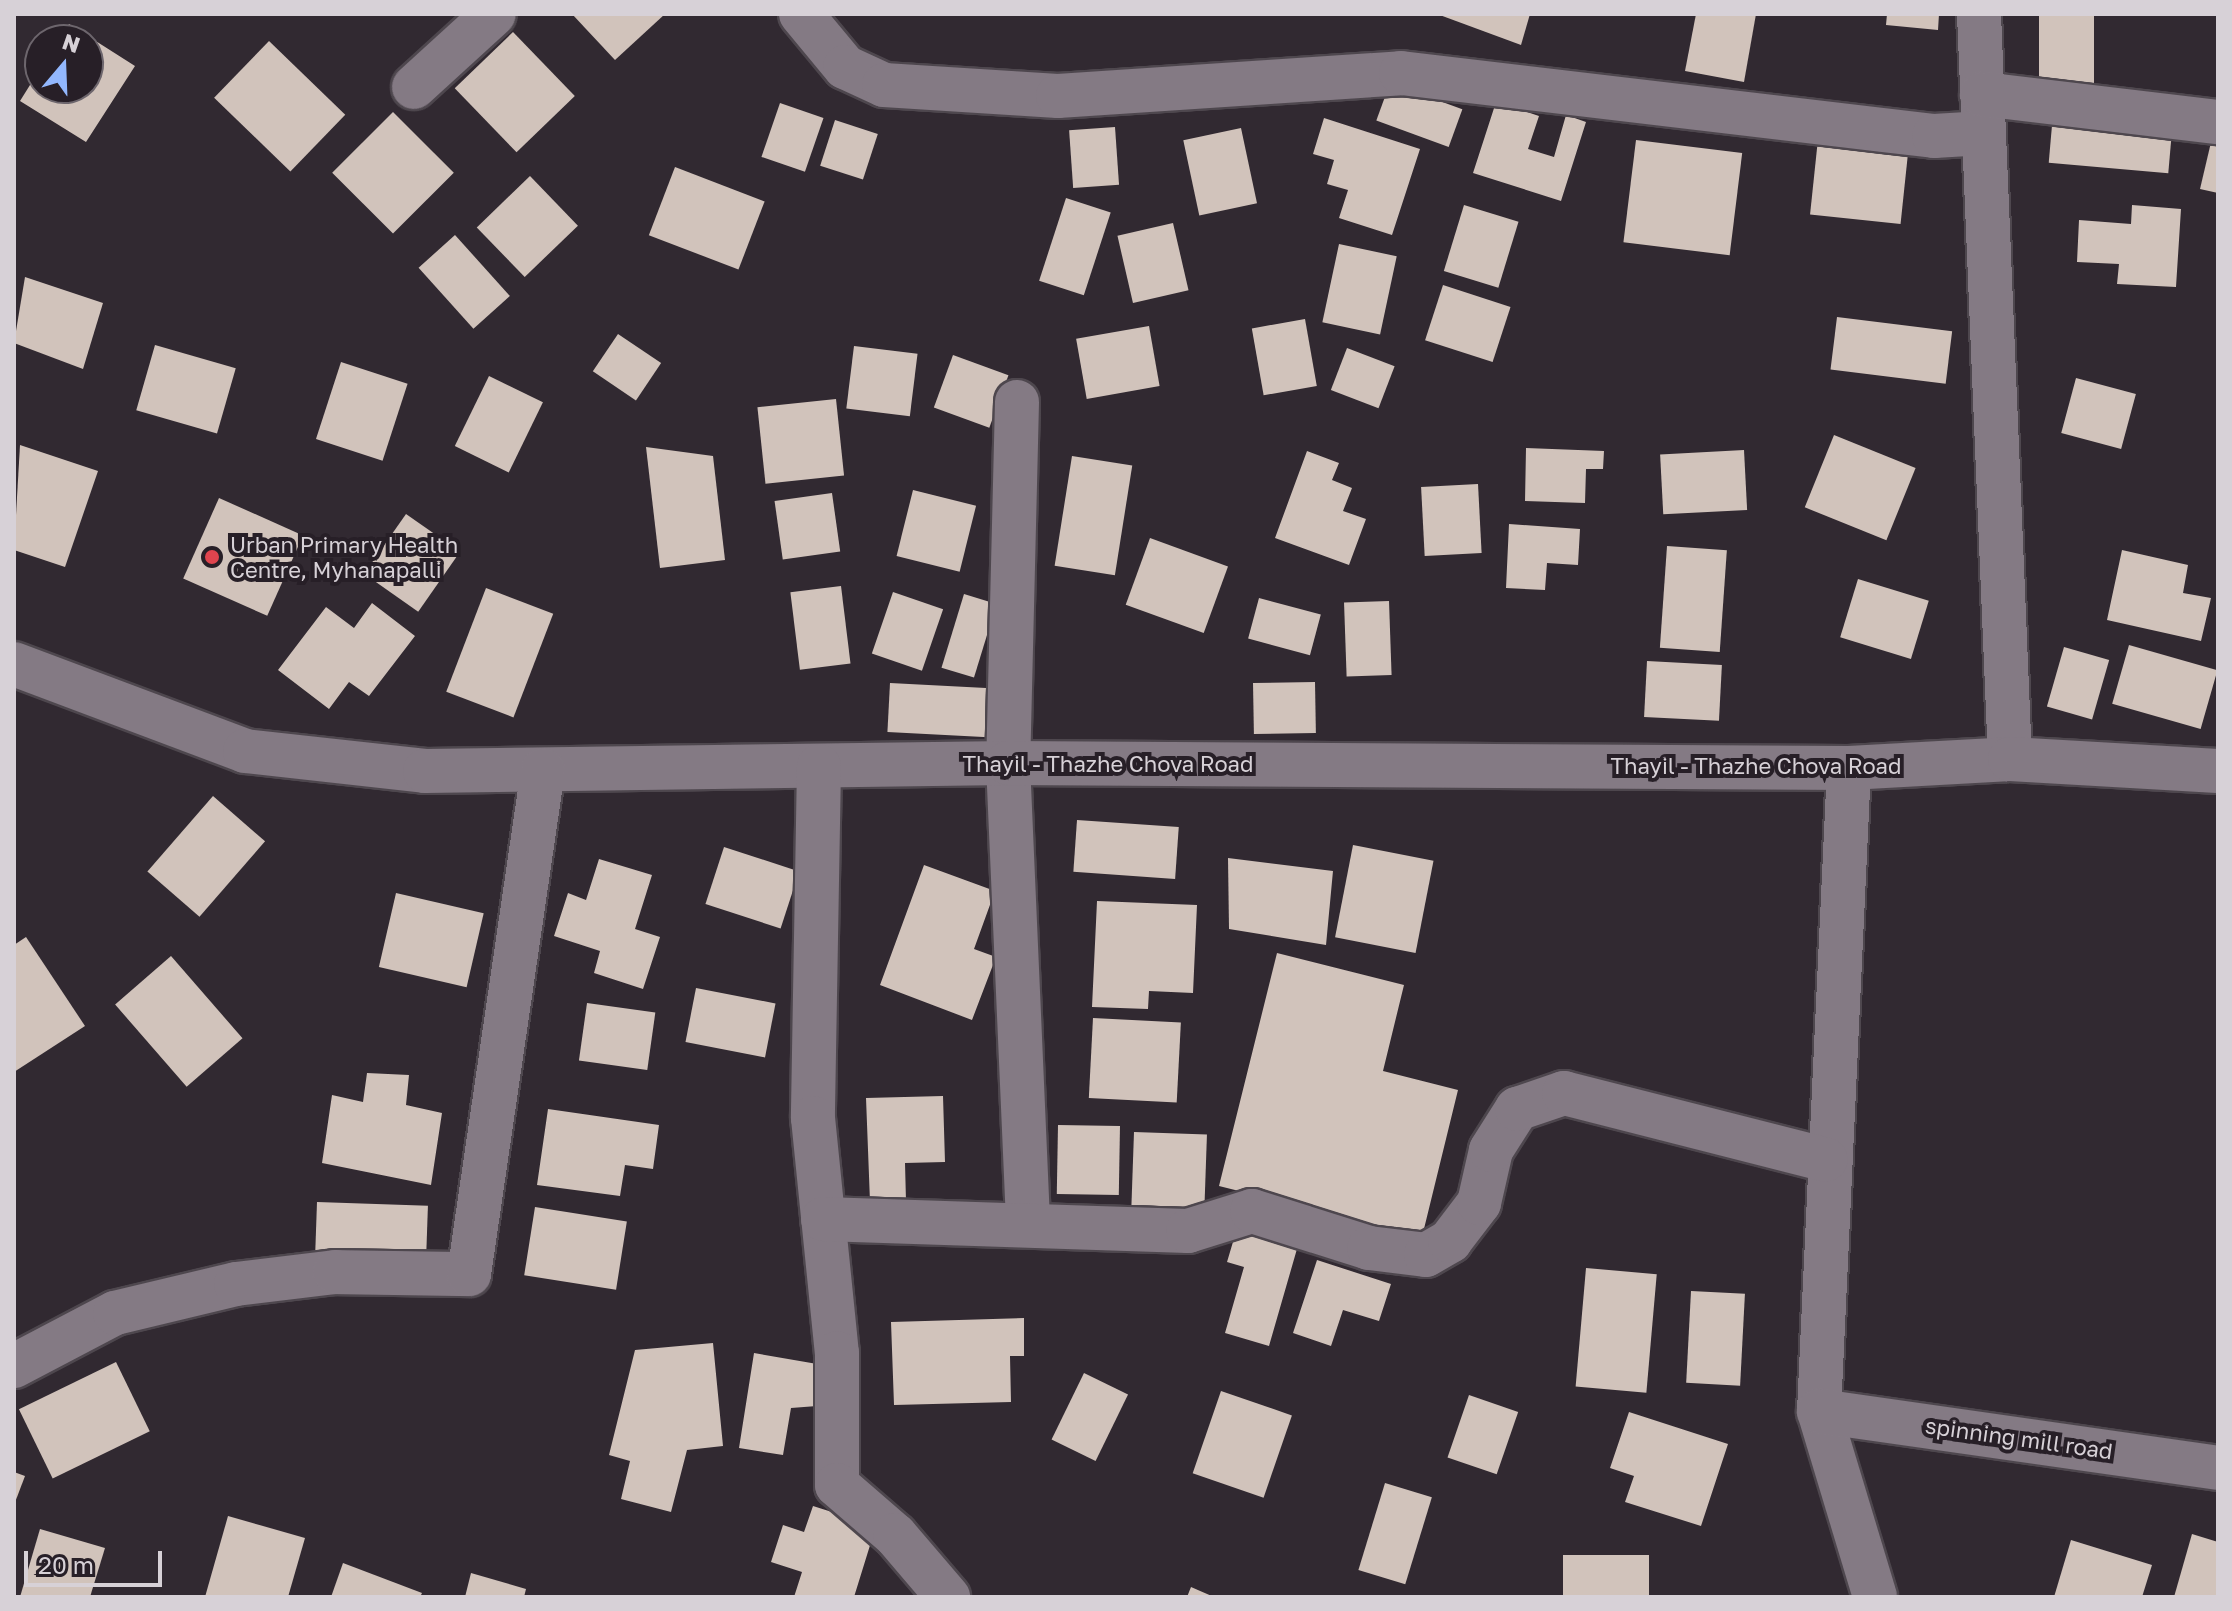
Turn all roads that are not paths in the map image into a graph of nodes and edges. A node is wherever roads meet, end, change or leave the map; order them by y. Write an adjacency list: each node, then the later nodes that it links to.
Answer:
1 (494, 14): 4 (street)
2 (801, 14): 5 (street)
3 (1979, 14): 5 (street)
4 (414, 87)
5 (1983, 114): 6 (street); 9 (street)
6 (2218, 122)
7 (1017, 402): 10 (street)
8 (14, 664): 13 (street, Thayil - Thazhe Chova Road)
9 (2010, 759): 12 (street, Thayil - Thazhe Chova Road); 14 (street, Thayil - Thazhe Chova Road)
10 (1008, 763): 11 (street, Thayil - Thazhe Chova Road); 12 (street, Thayil - Thazhe Chova Road); 17 (street)
11 (819, 766): 13 (street, Thayil - Thazhe Chova Road); 16 (street)
12 (1849, 768): 15 (street)
13 (543, 770): 18 (street)
14 (2218, 771)
15 (1826, 1160): 17 (street); 19 (street)
16 (823, 1219): 17 (street); 21 (street)
17 (1028, 1223)
18 (14, 1366)
19 (1819, 1411): 20 (street, spinning mill road); 22 (street)
20 (2218, 1468)
21 (948, 1597)
22 (1875, 1597)

